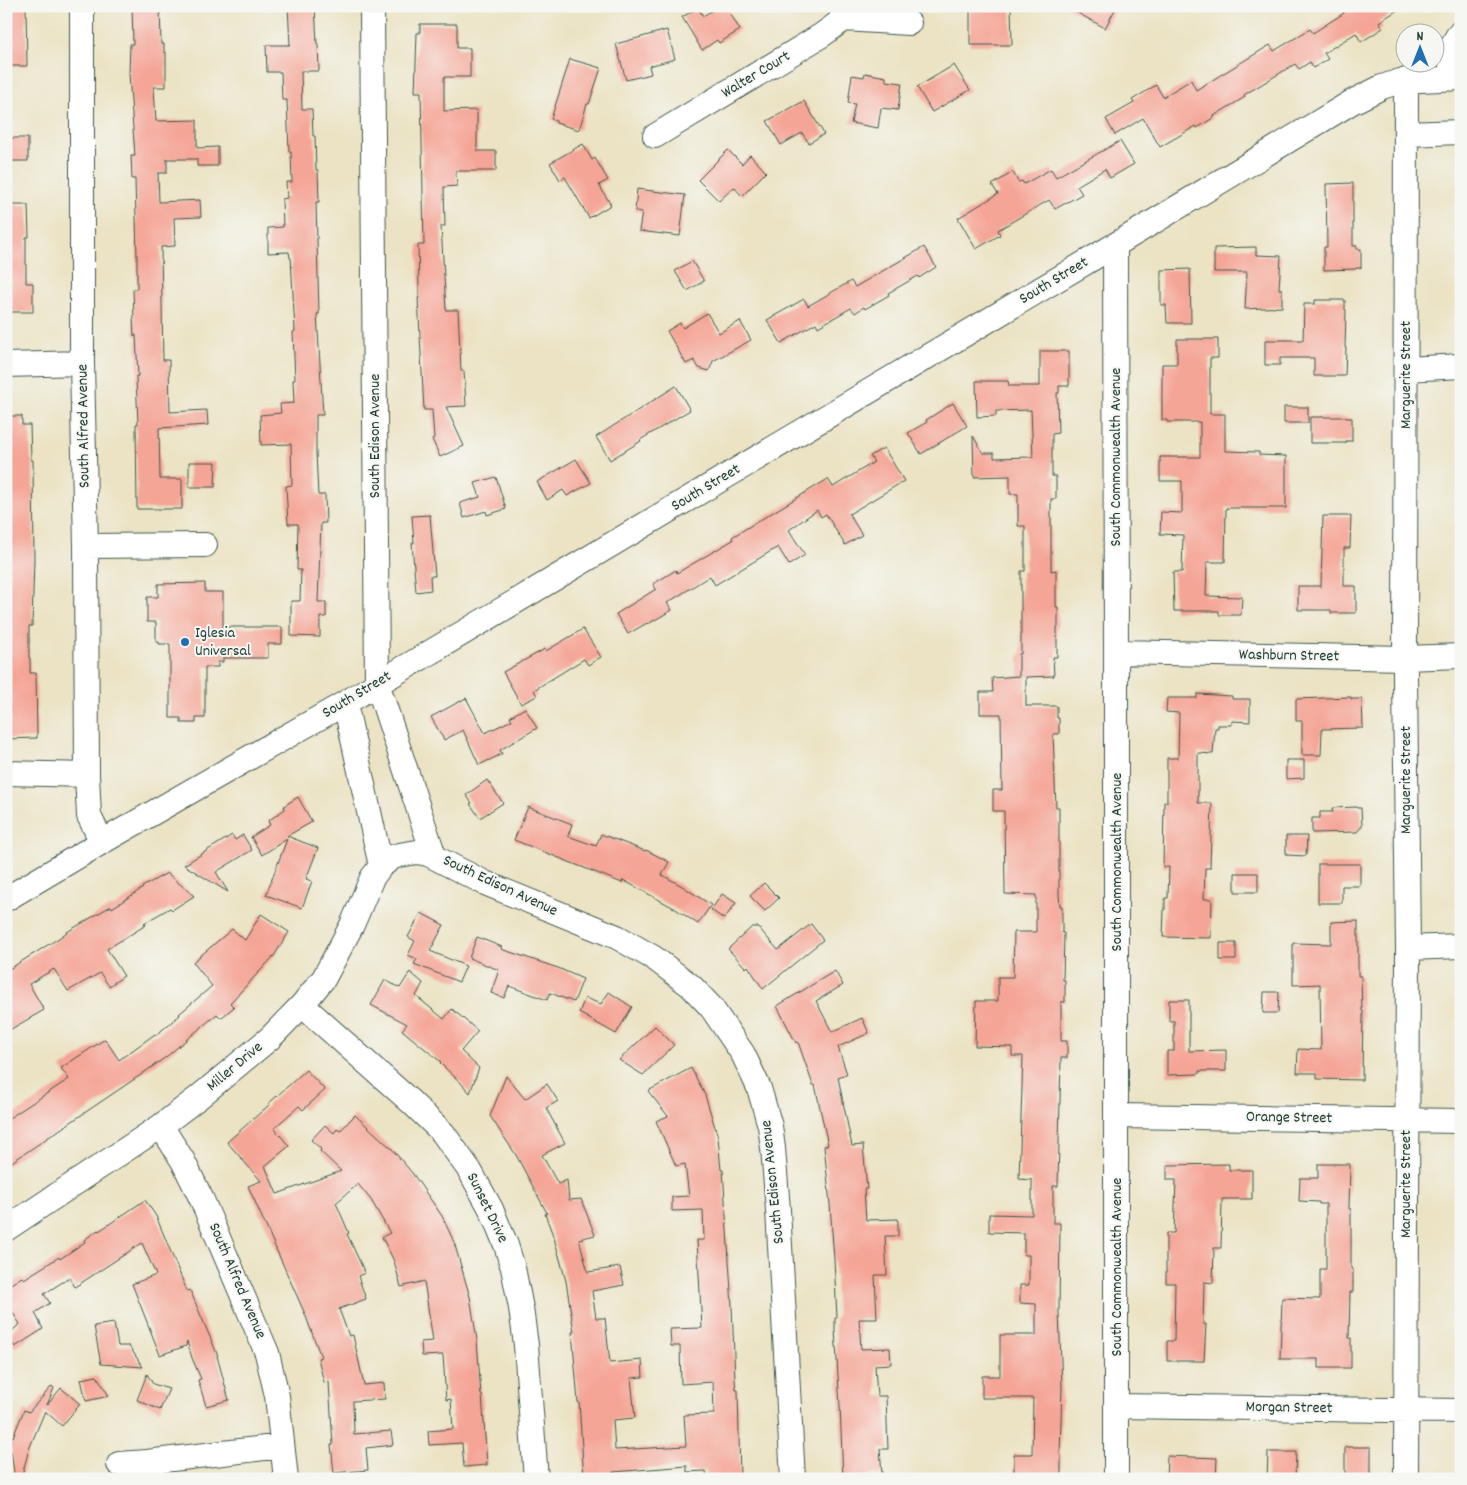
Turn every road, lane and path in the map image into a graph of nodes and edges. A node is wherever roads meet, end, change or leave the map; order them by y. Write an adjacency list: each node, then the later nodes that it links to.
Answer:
1 (82, 6): 12 (street, South Alfred Avenue)
2 (372, 6): 21 (street, South Edison Avenue)
3 (842, 12): 4 (street); 10 (street, Walter Court)
4 (909, 24)
5 (1461, 32): 6 (street)
6 (1456, 78): 7 (street, South Street)
7 (1406, 80): 9 (street, Marguerite Street); 11 (street, South Street)
8 (1461, 132): 9 (street)
9 (1406, 134): 15 (street, Marguerite Street)
10 (655, 136)
11 (1115, 245): 18 (street, South Commonwealth Avenue); 21 (street, South Street)
12 (82, 364): 13 (street); 17 (street, South Alfred Avenue)
13 (6, 365)
14 (1461, 366): 15 (street)
15 (1406, 369): 20 (street, Marguerite Street)
16 (205, 545): 17 (street)
17 (86, 546): 24 (street, South Alfred Avenue)
18 (1116, 652): 20 (street, Washburn Street); 33 (street, South Commonwealth Avenue)
19 (1461, 656): 20 (street, Washburn Street)
20 (1405, 658): 31 (street, Marguerite Street)
21 (377, 683): 22 (street, South Street); 27 (street, South Edison Avenue)
22 (345, 702): 25 (street, South Street); 28 (street)
23 (6, 773): 24 (street)
24 (87, 775): 25 (street, South Alfred Avenue)
25 (102, 842): 29 (street, South Street)
26 (405, 853): 27 (street, South Edison Avenue); 28 (street, Miller Drive)
27 (434, 856): 45 (street, South Edison Avenue)
28 (381, 866): 32 (street, Miller Drive)
29 (6, 899)
30 (1461, 946): 31 (street)
31 (1408, 948): 34 (street, Marguerite Street)
32 (302, 1004): 36 (street, Miller Drive); 44 (street, Sunset Drive)
33 (1117, 1116): 34 (street, Orange Street); 38 (street, South Commonwealth Avenue)
34 (1406, 1120): 35 (street, Orange Street); 39 (street, Marguerite Street)
35 (1461, 1121)
36 (161, 1126): 37 (street, Miller Drive); 41 (street, South Alfred Avenue)
37 (6, 1229)
38 (1117, 1406): 39 (street, Morgan Street); 46 (street, South Commonwealth Avenue)
39 (1406, 1410): 40 (street, Morgan Street); 47 (street, Marguerite Street)
40 (1461, 1411)
41 (282, 1446): 42 (street); 43 (street, South Alfred Avenue)
42 (119, 1464)
43 (286, 1479)
44 (536, 1479)
45 (793, 1479)
46 (1116, 1479)
47 (1406, 1479)

